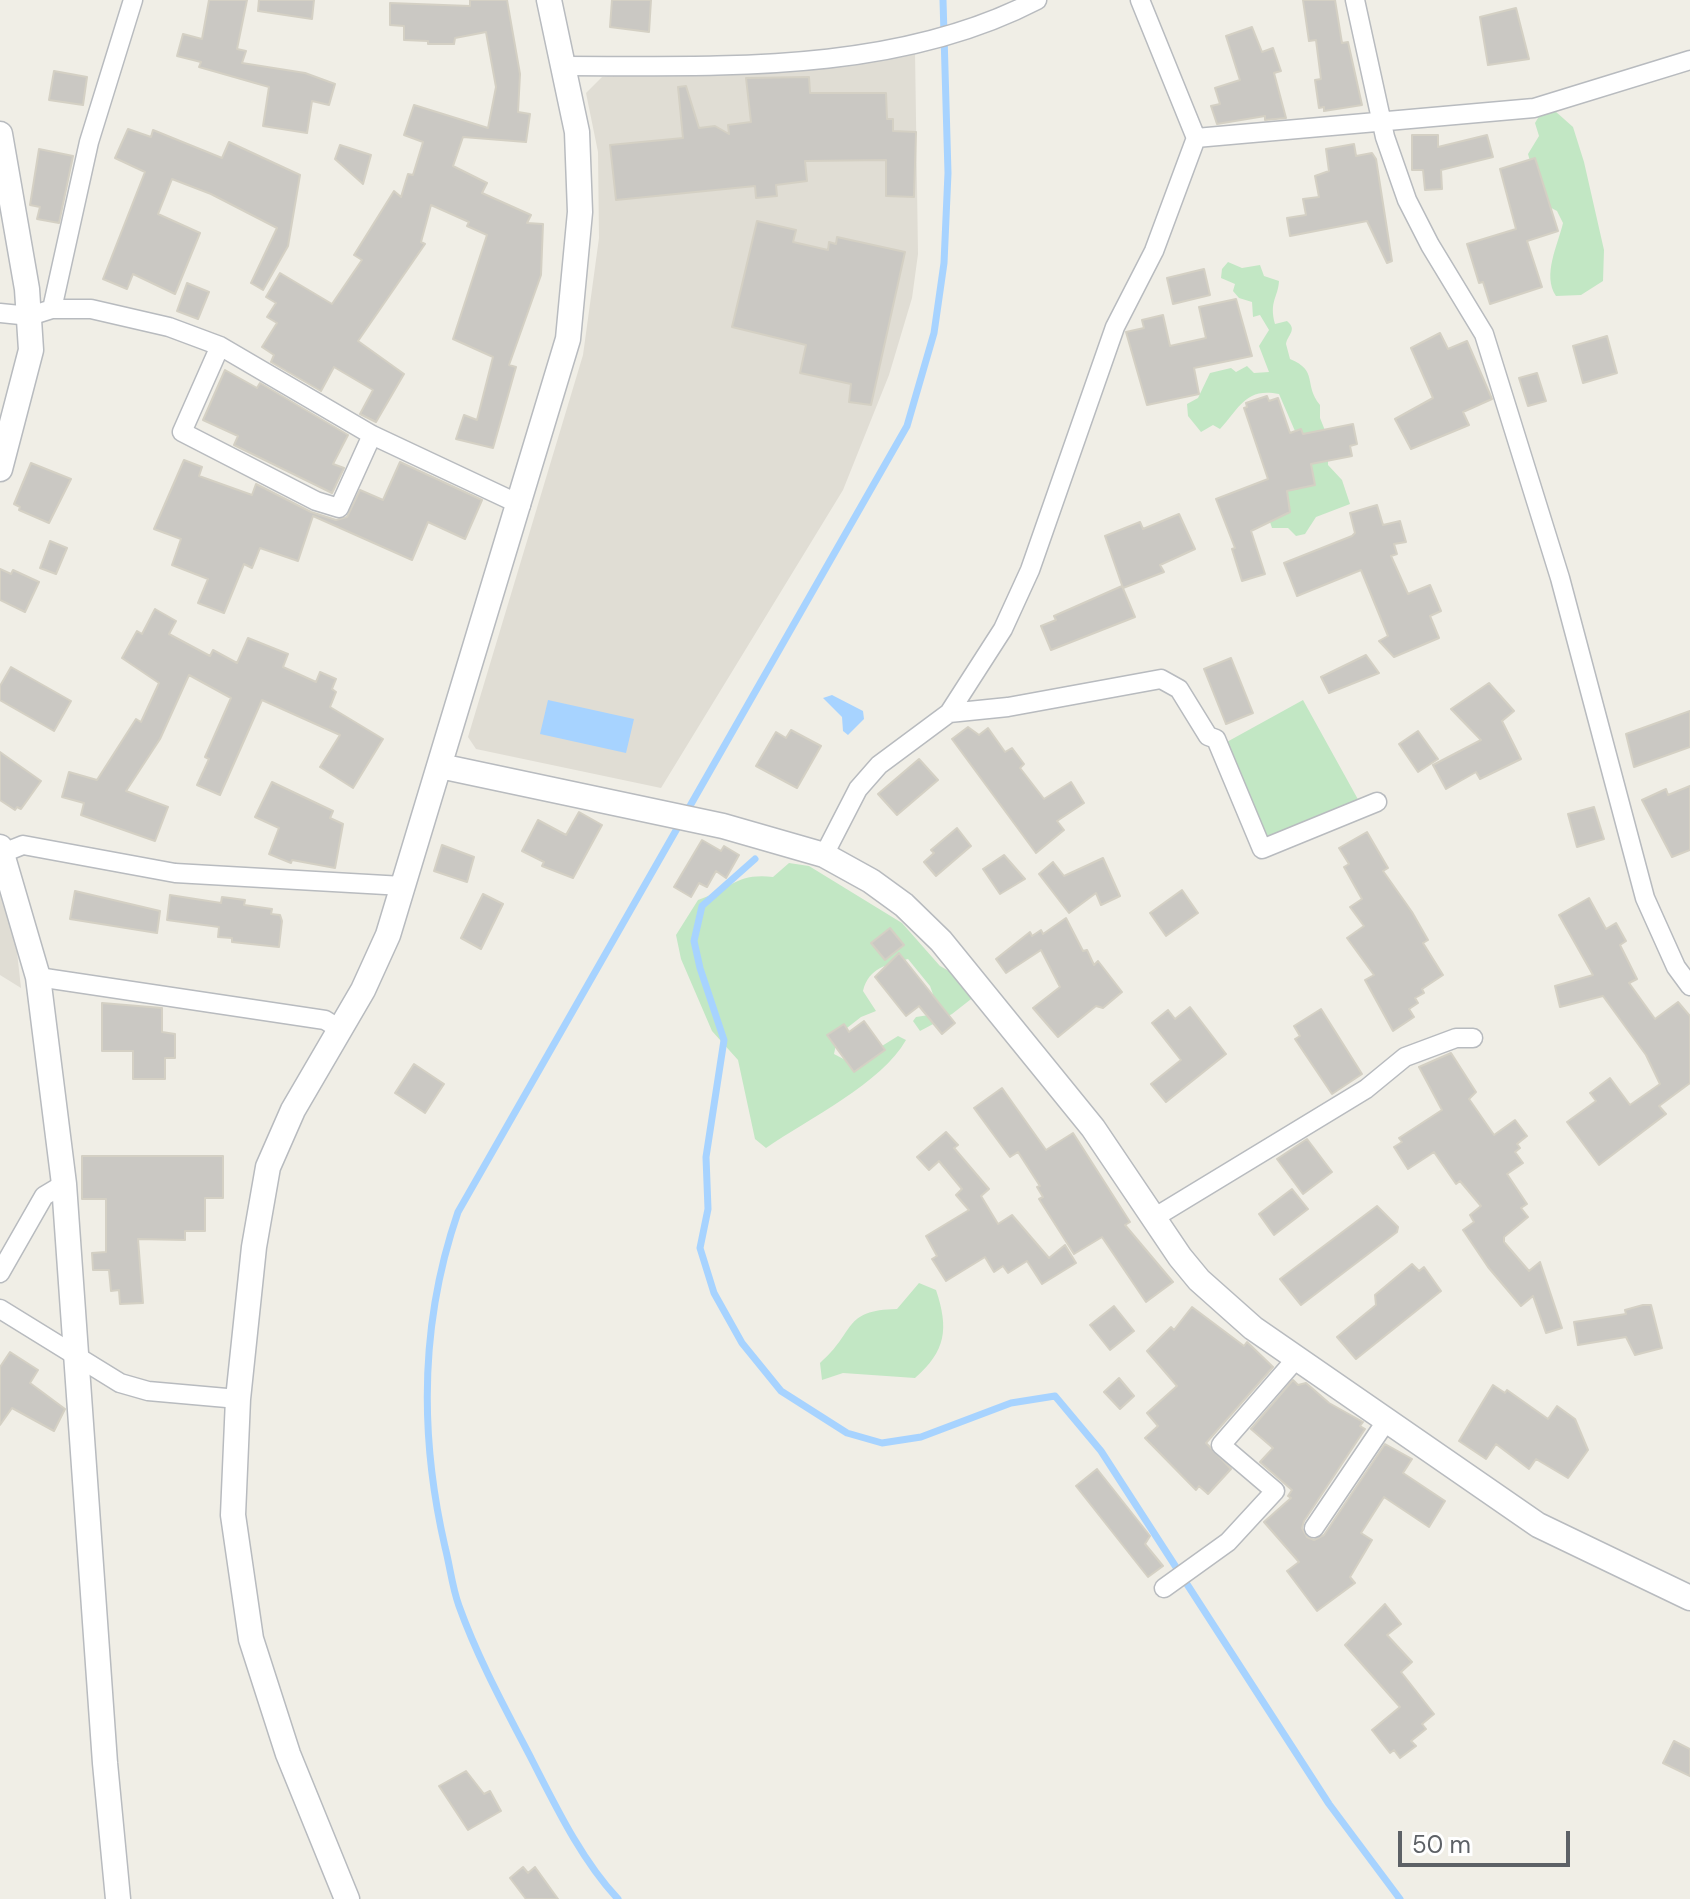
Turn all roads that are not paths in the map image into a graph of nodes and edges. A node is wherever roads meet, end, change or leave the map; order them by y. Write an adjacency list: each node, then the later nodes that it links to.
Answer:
1 (133, 0): 11 (street)
2 (549, 0): 7 (street)
3 (1037, 0): 7 (street)
4 (1140, 0): 10 (street)
5 (1355, 0): 8 (street)
6 (1690, 60): 8 (street)
7 (565, 66): 16 (street)
8 (1382, 120): 10 (street); 24 (street)
9 (0, 134): 11 (street)
10 (1196, 138): 17 (street)
11 (41, 312): 12 (street); 13 (street); 15 (street)
12 (0, 313)
13 (220, 346): 14 (street); 14 (street)
14 (372, 435): 16 (street)
15 (0, 469)
16 (521, 505): 18 (street)
17 (949, 713): 19 (street); 21 (street)
18 (440, 766): 21 (street); 22 (street)
19 (1377, 802)
20 (2, 850): 22 (street); 23 (street)
21 (824, 855): 28 (street)
22 (403, 886): 25 (street)
23 (38, 977): 25 (street); 27 (street)
24 (1690, 986)
25 (341, 1030): 33 (street)
26 (1473, 1038): 28 (street)
27 (64, 1184): 29 (street); 31 (street)
28 (1152, 1219): 32 (street)
29 (0, 1273)
30 (0, 1309): 31 (street)
31 (77, 1357): 33 (street); 38 (street)
32 (1296, 1359): 34 (street); 36 (street)
33 (238, 1399): 39 (street)
34 (1387, 1420): 35 (street); 37 (street)
35 (1314, 1528)
36 (1164, 1588)
37 (1690, 1598)
38 (118, 1899)
39 (347, 1899)

